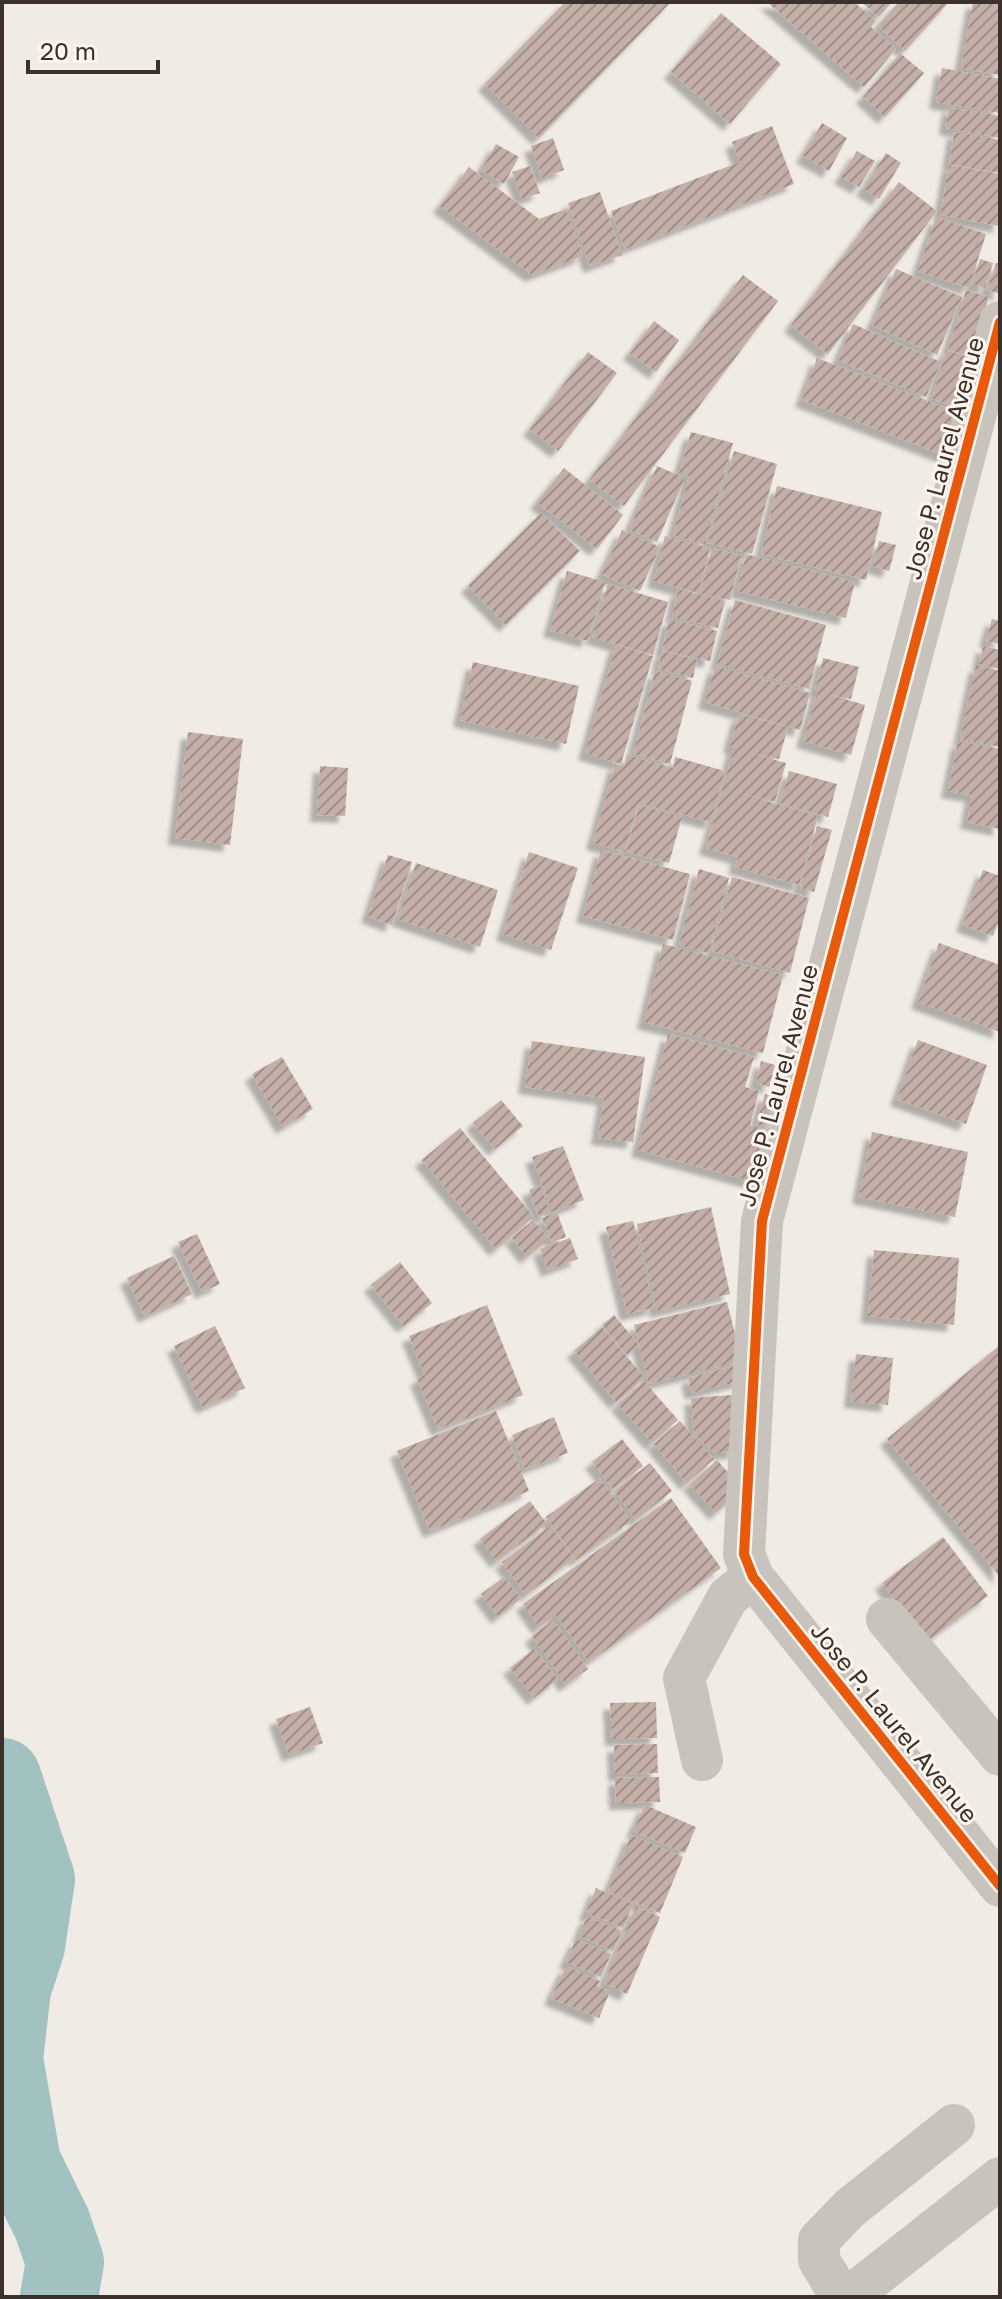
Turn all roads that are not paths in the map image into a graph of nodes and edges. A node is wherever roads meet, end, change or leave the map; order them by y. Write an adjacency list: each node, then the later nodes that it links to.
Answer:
1 (1000, 322): 2 (street, Jose P. Laurel Avenue)
2 (985, 442): 3 (street, Jose P. Laurel Avenue)
3 (753, 1577): 6 (street); 7 (street, Jose P. Laurel Avenue)
4 (887, 1619): 5 (street)
5 (1000, 1755)
6 (702, 1760)
7 (1000, 1886)
8 (954, 2125): 10 (street)
9 (1000, 2178): 11 (street)
10 (841, 2297)
11 (849, 2297)

